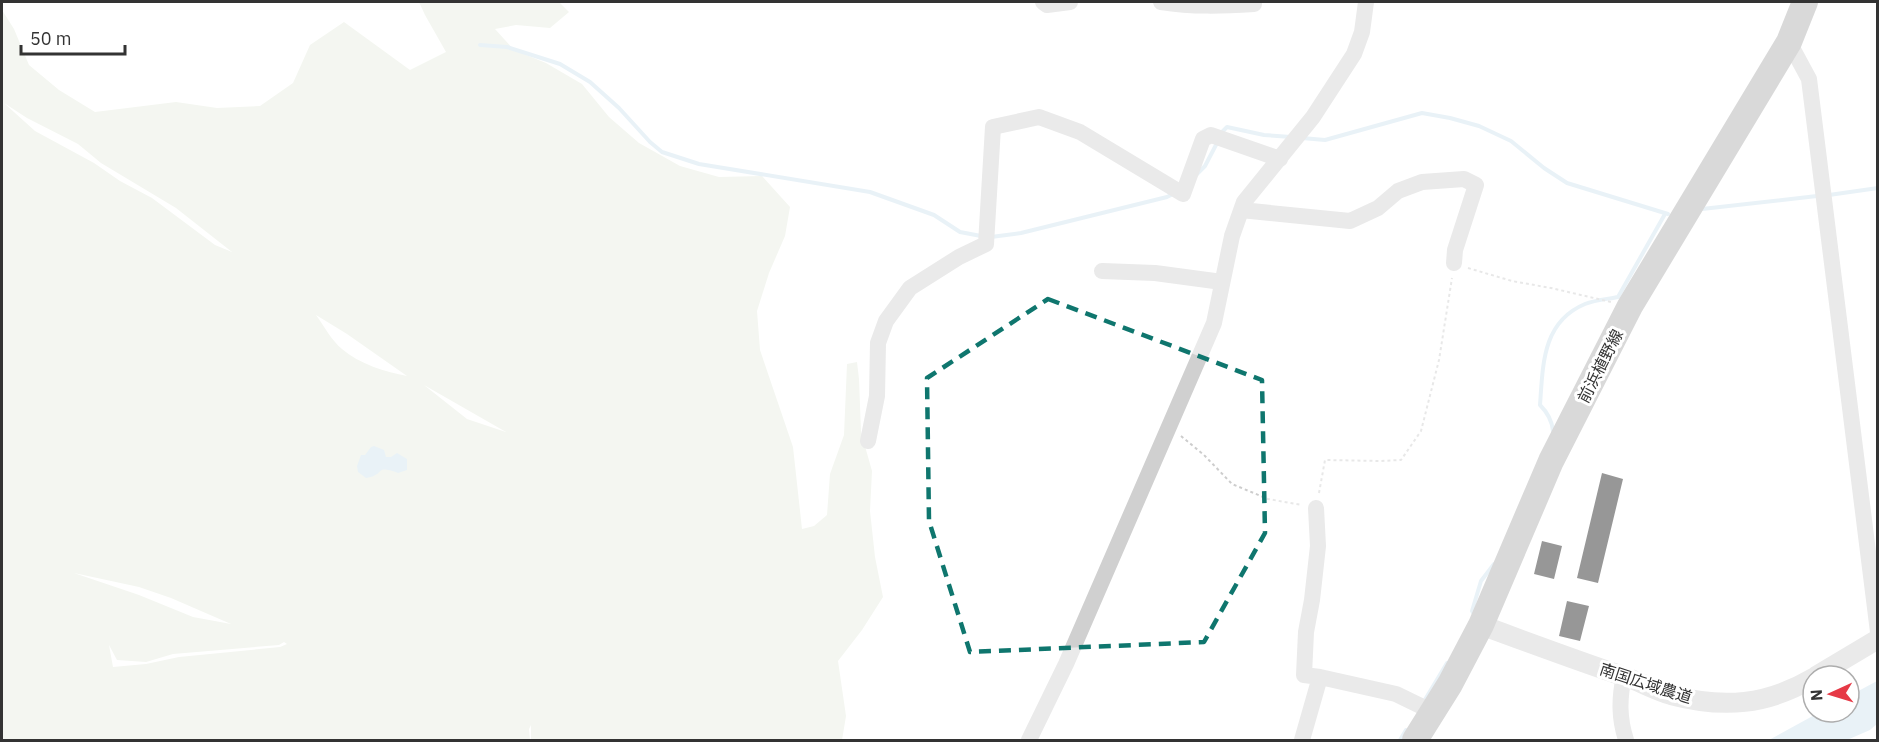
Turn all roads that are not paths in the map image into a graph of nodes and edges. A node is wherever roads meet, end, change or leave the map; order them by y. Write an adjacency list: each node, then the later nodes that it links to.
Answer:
1 (1043, 2): 2 (street)
2 (1070, 2)
3 (1161, 2): 4 (street)
4 (1254, 2)
5 (1366, 2): 8 (street)
6 (1804, 2): 7 (main road, 前浜植野線)
7 (1789, 42): 15 (main road, 前浜植野線); 16 (street)
8 (1280, 159): 9 (street); 13 (street)
9 (1242, 210): 10 (street); 12 (street)
10 (1455, 263)
11 (1102, 271): 12 (street)
12 (1222, 282): 23 (street)
13 (868, 441)
14 (1316, 508): 20 (street)
15 (1481, 625): 19 (street, 南国広域農道); 22 (main road, 前浜植野線)
16 (1878, 632)
17 (1878, 639): 18 (street, 南国広域農道)
18 (1836, 664)
19 (1624, 676): 21 (street, 南国広域農道); 26 (street)
20 (1320, 677): 22 (street); 24 (street)
21 (1801, 684)
22 (1433, 712): 25 (main road, 前浜植野線)
23 (1029, 741)
24 (1302, 741)
25 (1415, 741)
26 (1626, 741)

